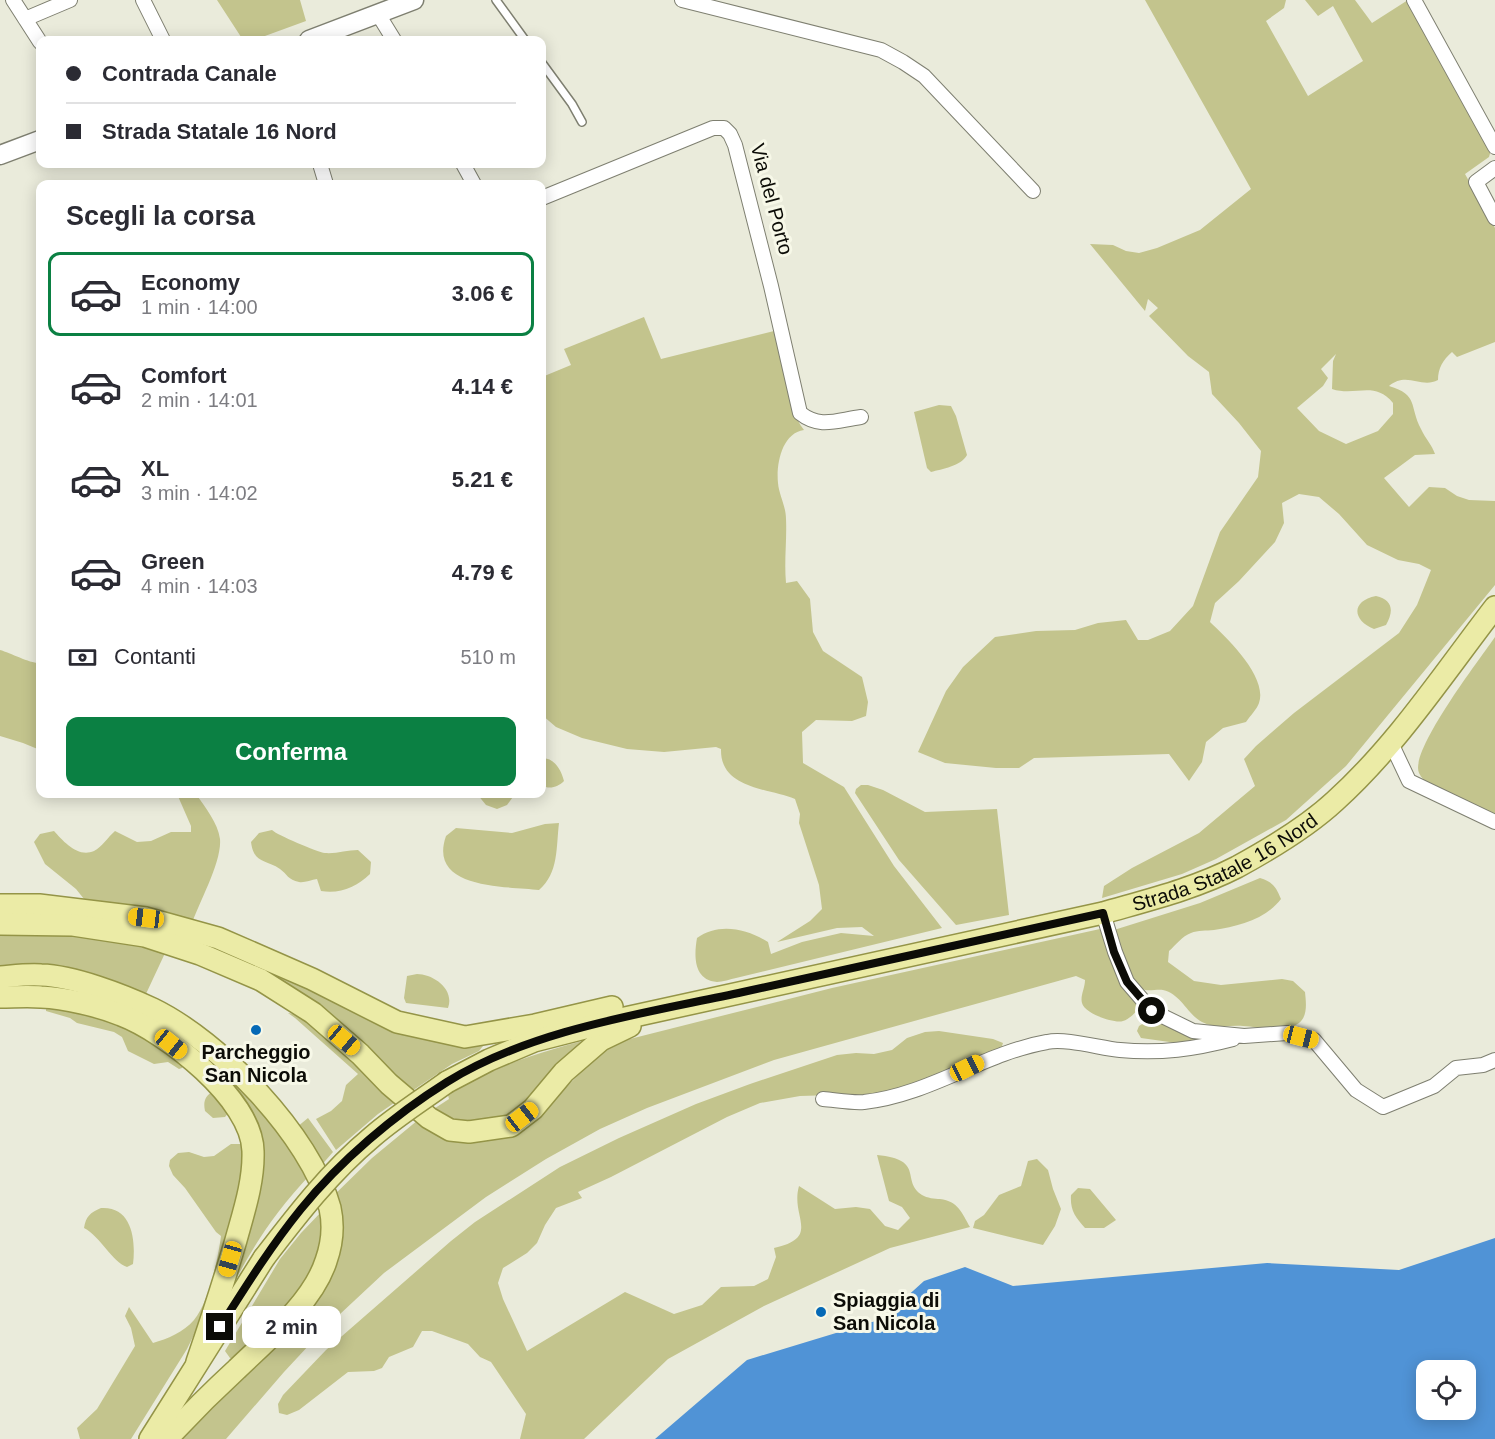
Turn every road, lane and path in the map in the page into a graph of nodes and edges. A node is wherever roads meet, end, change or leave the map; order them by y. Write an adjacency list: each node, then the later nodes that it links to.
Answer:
1 (13, 0): 9 (street)
2 (70, 0): 9 (street)
3 (143, 0): 11 (street)
4 (414, 0): 8 (street)
5 (496, 0): 14 (lane)
6 (682, 0): 21 (street)
7 (1414, 0): 18 (street)
8 (378, 14): 12 (street); 13 (street)
9 (26, 19): 10 (street)
10 (36, 36)
11 (161, 36)
12 (320, 36)
13 (392, 36)
14 (522, 36)
15 (546, 68): 16 (lane)
16 (582, 122)
17 (36, 142): 19 (street)
18 (1495, 147)
19 (0, 155)
20 (1495, 168): 23 (street)
21 (1033, 191)
22 (546, 196): 24 (street, Via del Porto)
23 (1495, 218)
24 (861, 417)
25 (1495, 607): 26 (main road, Strada Statale 16 Nord)
26 (1391, 742): 27 (street); 29 (main road, Strada Statale 16 Nord)
27 (1495, 822)
28 (0, 905): 32 (main road)
29 (1103, 913): 32 (main road, Strada Statale 16 Nord); 35 (street)
30 (0, 924): 34 (main road)
31 (0, 977): 40 (main road)
32 (726, 996): 34 (main road, Strada Statale 16 Nord)
33 (0, 997): 38 (main road)
34 (666, 1008): 38 (main road, Strada Statale 16 Nord, bridge)
35 (1244, 1036): 36 (street); 37 (street)
36 (1495, 1060)
37 (823, 1099)
38 (198, 1362): 39 (main road, Strada Statale 16 Nord)
39 (150, 1439)
40 (166, 1439)

